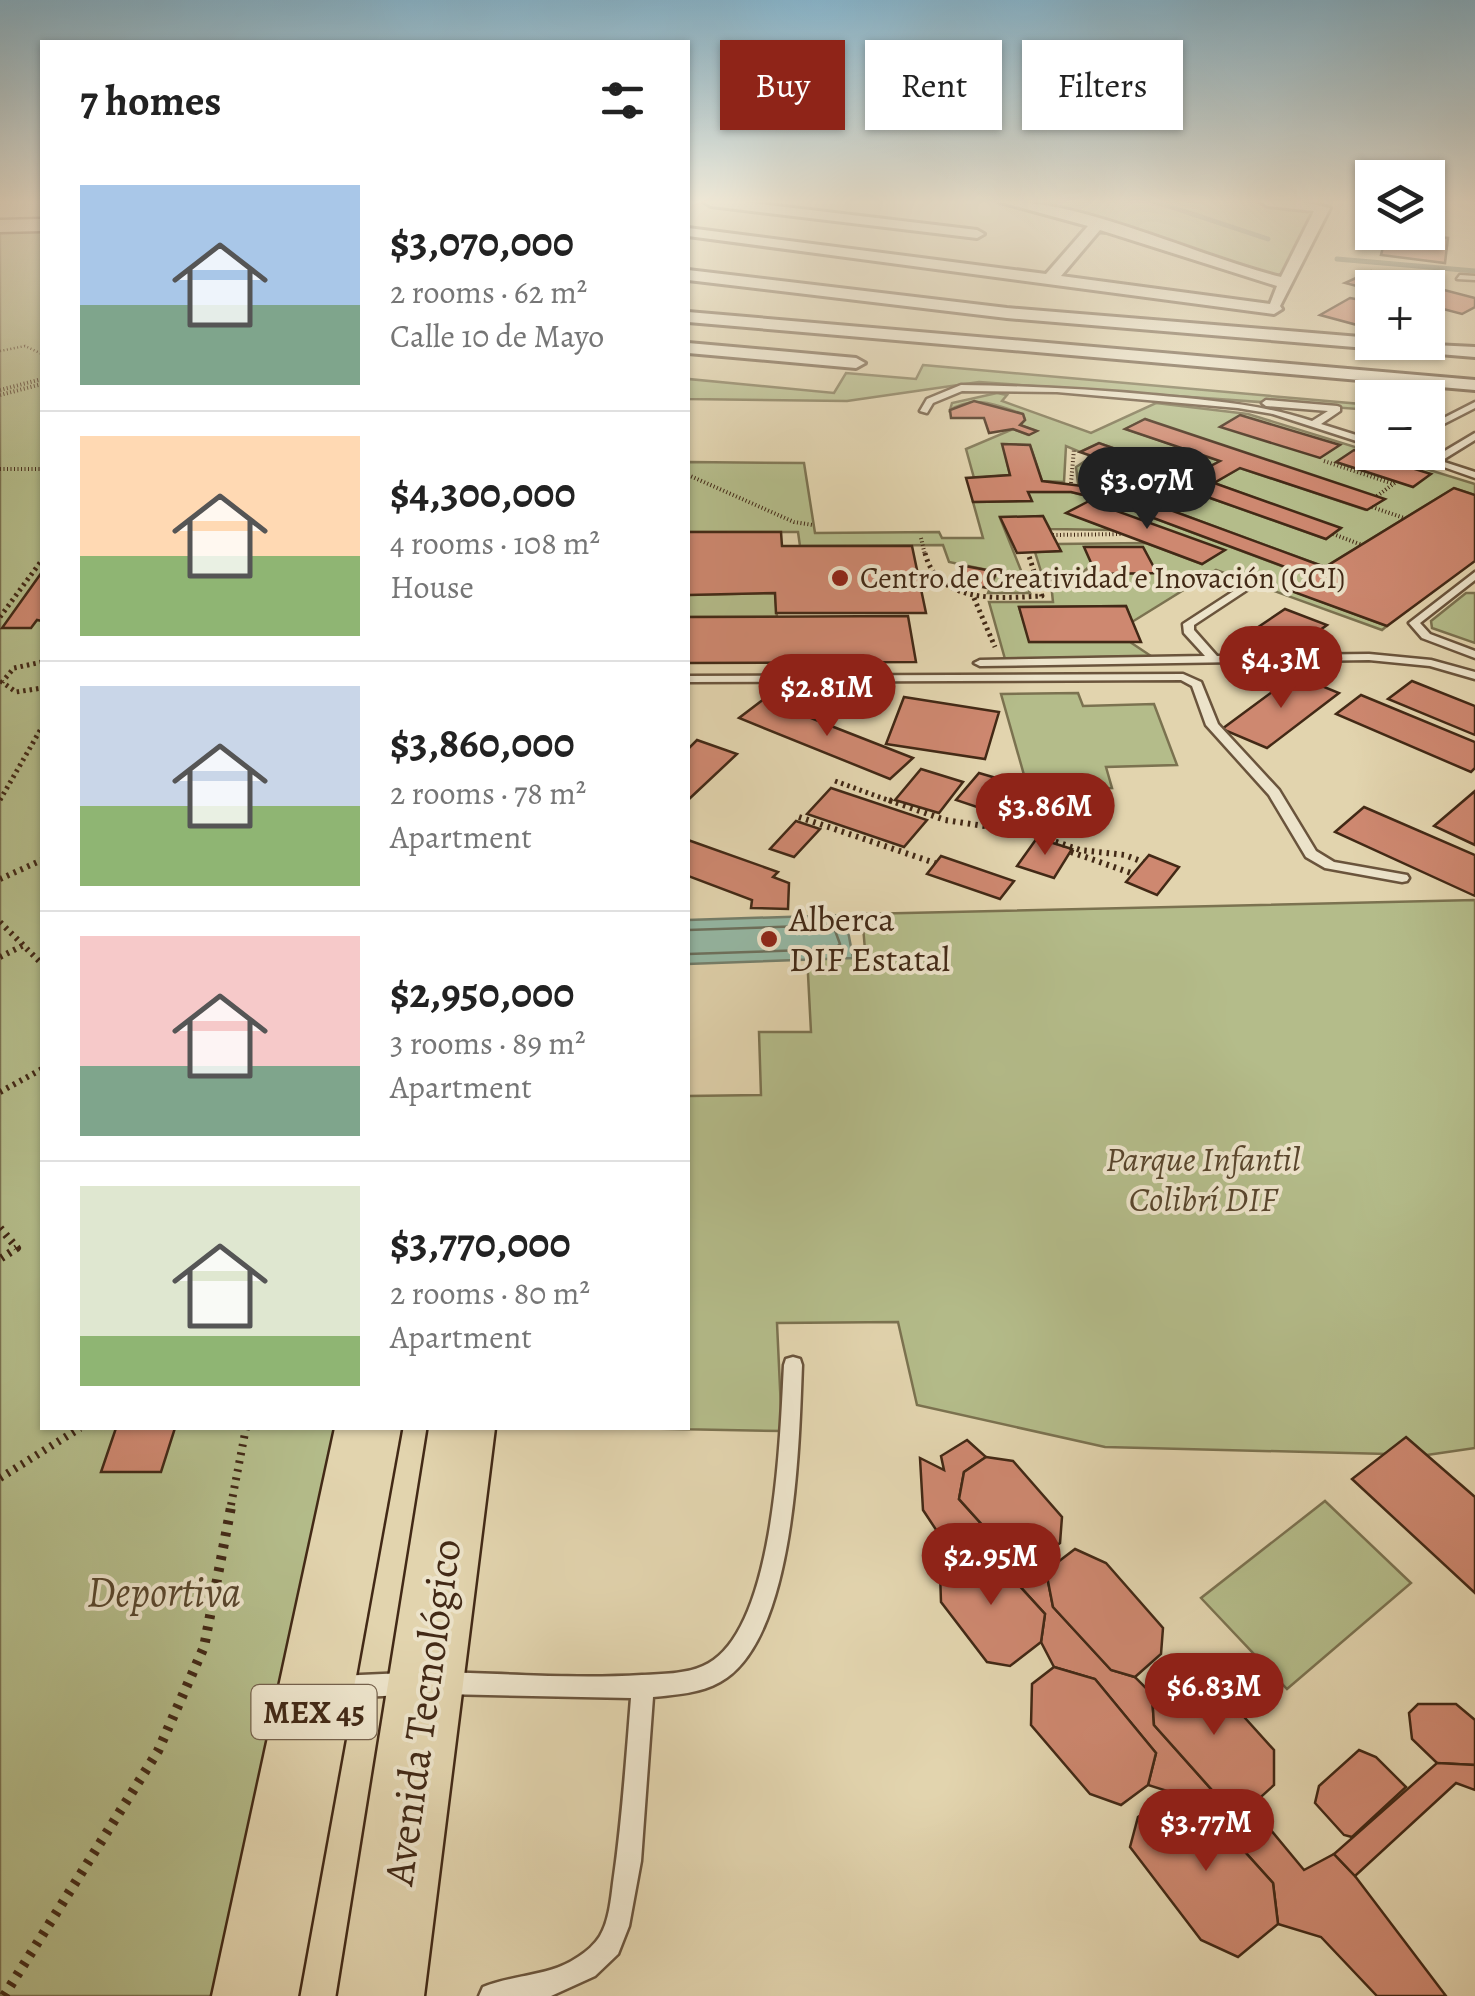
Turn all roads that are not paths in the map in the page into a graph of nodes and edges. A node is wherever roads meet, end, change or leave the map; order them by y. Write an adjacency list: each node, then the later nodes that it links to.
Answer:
1 (993, 295): 7 (street)
2 (1231, 295): 4 (street)
3 (1280, 295): 4 (street)
4 (1274, 310): 7 (street)
5 (690, 317): 6 (street)
6 (735, 322): 11 (street); 15 (street)
7 (1264, 334): 8 (street)
8 (1355, 342)
9 (690, 348): 11 (street)
10 (1445, 349): 12 (street)
11 (715, 350): 14 (street)
12 (1475, 352)
13 (1445, 359): 15 (street)
14 (856, 363)
15 (1452, 383): 16 (street)
16 (1475, 385)
17 (1475, 404): 20 (lane)
18 (1257, 408): 19 (lane); 21 (lane); 21 (lane)
19 (924, 411)
20 (1445, 419)
21 (1314, 424): 23 (lane)
22 (1475, 436): 24 (lane)
23 (1355, 437)
24 (1445, 455)
25 (1445, 464): 26 (lane)
26 (1475, 474)
27 (1473, 579): 29 (lane)
28 (1246, 586): 30 (lane)
29 (1475, 655)
30 (1214, 659): 31 (lane); 32 (lane)
31 (980, 663)
32 (1474, 675)
33 (690, 679): 34 (lane)
34 (1402, 878)
35 (792, 1366): 39 (lane)
36 (368, 1430): 40 (main road, MEX 45)
37 (462, 1430): 38 (main road, Avenida Tecnológico / MEX 45)
38 (426, 1683): 39 (lane); 40 (lane); 43 (main road, Avenida Tecnológico / MEX 45)
39 (644, 1686): 41 (lane)
40 (319, 1688): 42 (main road, MEX 45)
41 (526, 1993): 44 (lane)
42 (256, 1996)
43 (381, 1996)
44 (492, 1996)

